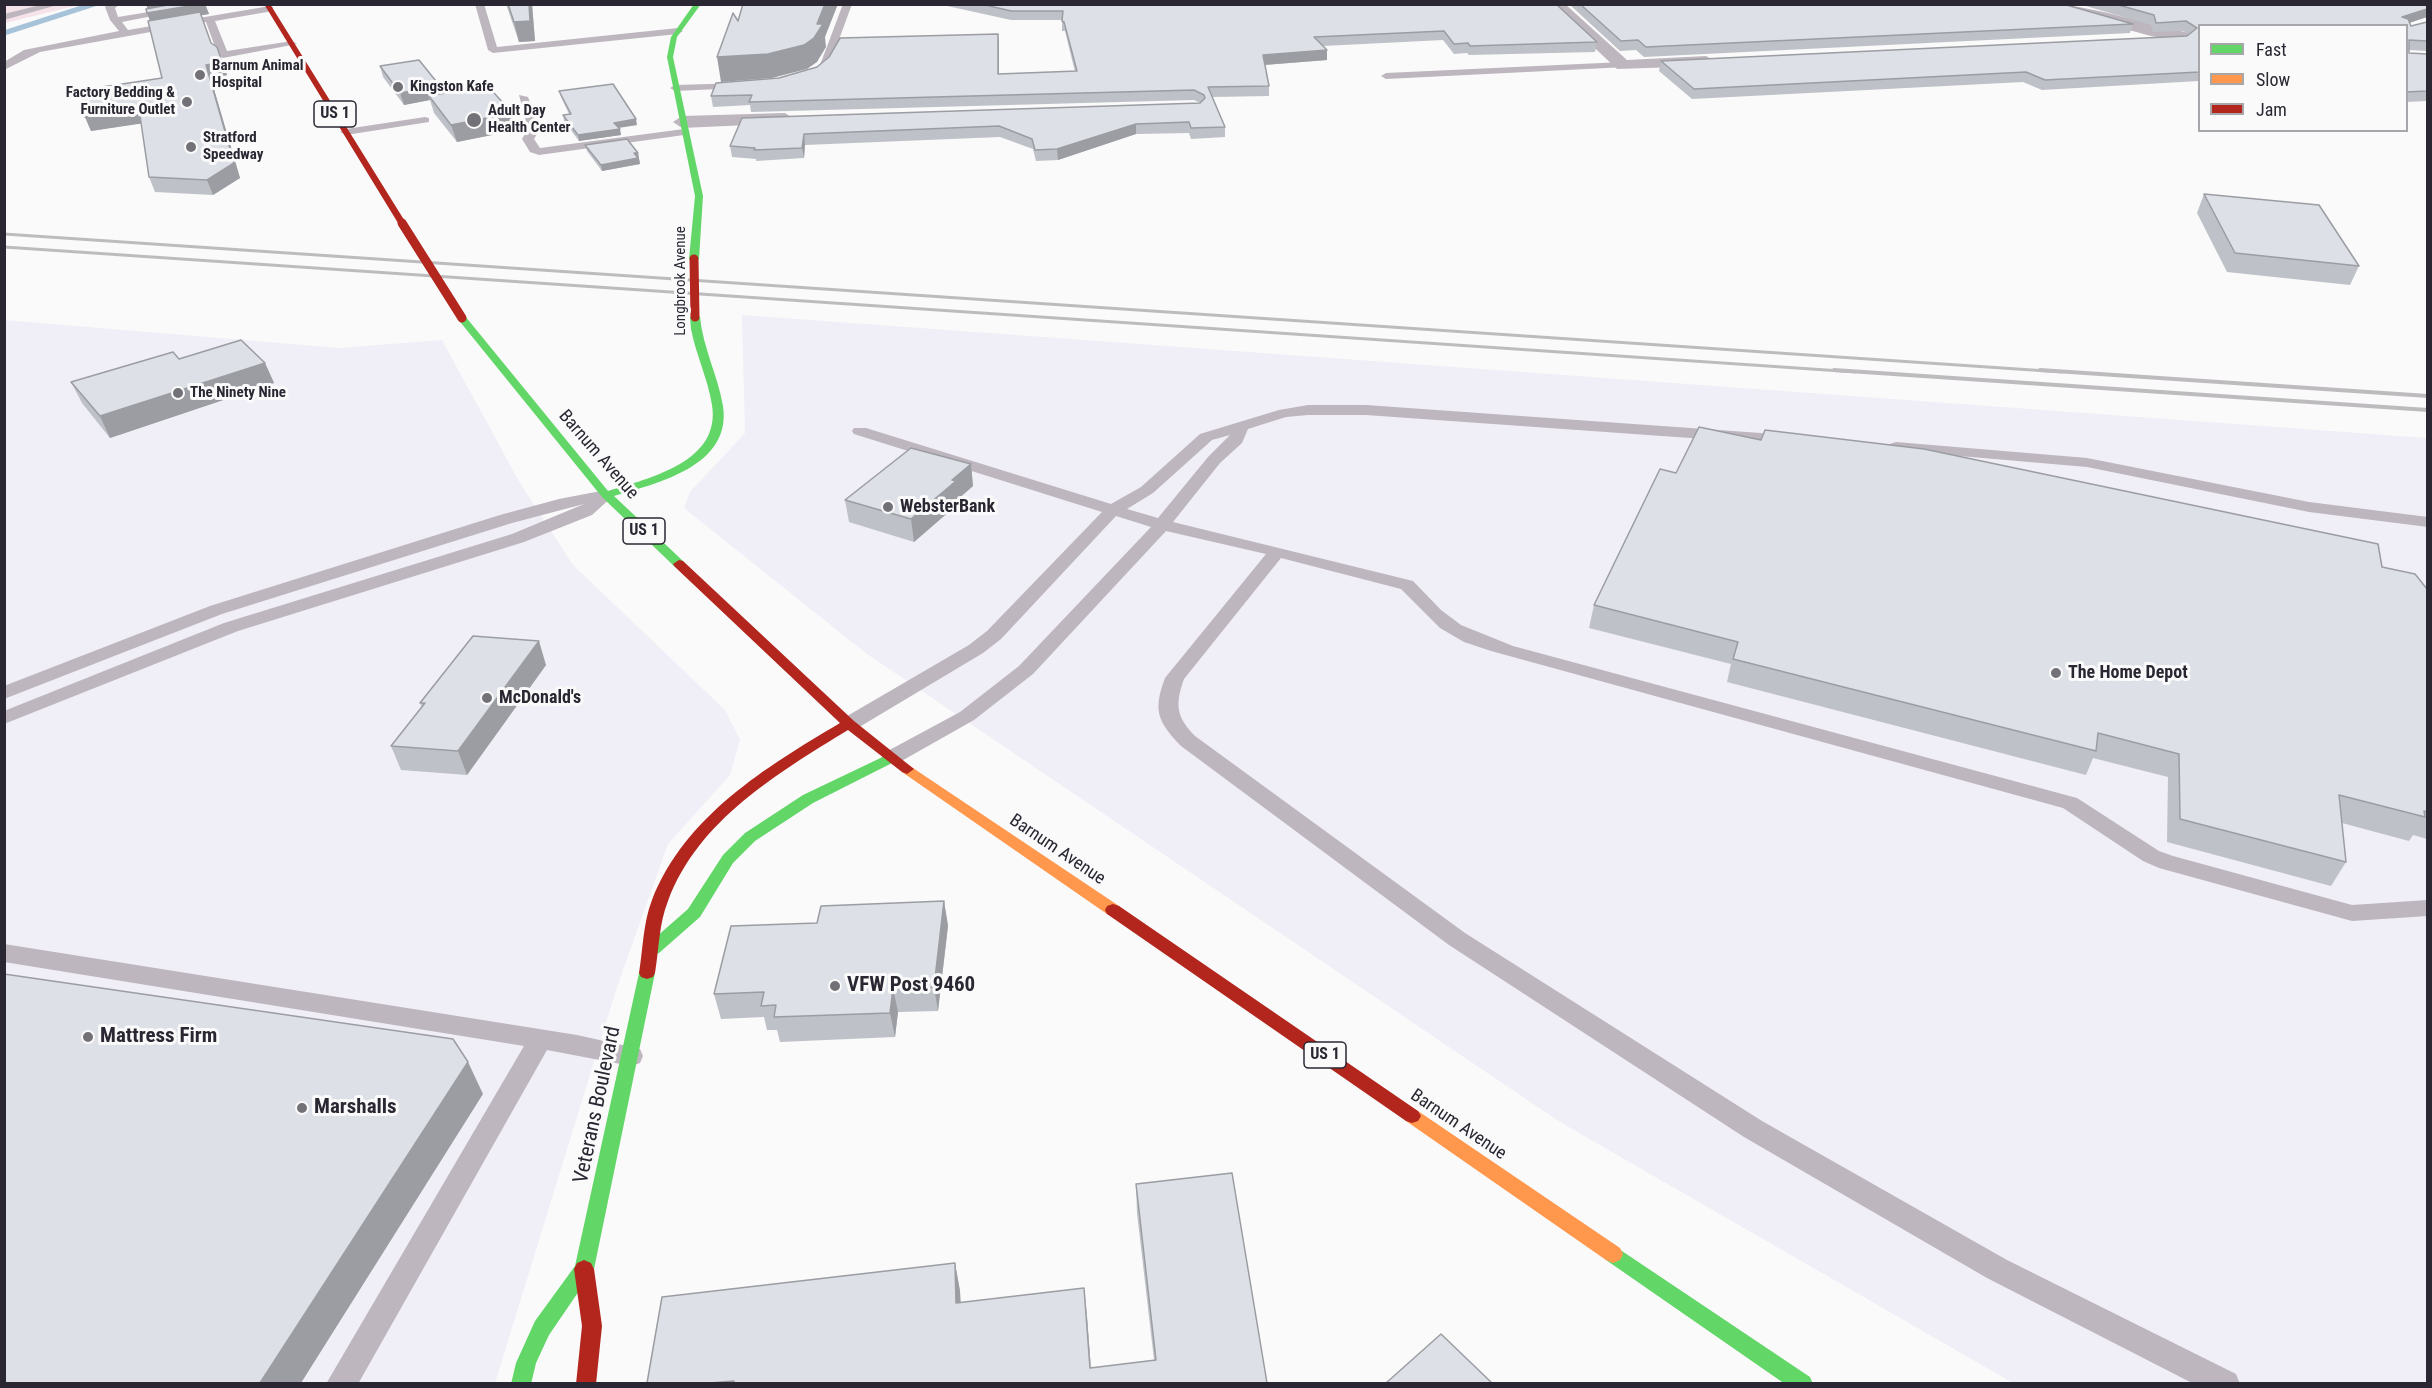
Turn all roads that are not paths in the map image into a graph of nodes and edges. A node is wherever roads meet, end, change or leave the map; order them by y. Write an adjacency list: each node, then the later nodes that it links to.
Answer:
1 (57, 4): 10 (lane)
2 (116, 4): 11 (lane)
3 (479, 4): 13 (lane)
4 (698, 4): 13 (main road, Longbrook Avenue)
5 (848, 4): 22 (lane)
6 (1555, 4): 19 (street)
7 (2050, 4): 15 (street)
8 (269, 6): 12 (lane); 17 (main road, US 1)
9 (189, 9): 11 (lane)
10 (4, 17)
11 (115, 20): 14 (lane)
12 (210, 20): 14 (lane); 17 (lane)
13 (678, 31): 24 (main road, Longbrook Avenue)
14 (126, 33): 20 (lane)
15 (2191, 39): 16 (street)
16 (2124, 40)
17 (292, 44): 29 (main road, US 1)
18 (1718, 61): 19 (street)
19 (1623, 65): 21 (lane)
20 (4, 67)
21 (1386, 76)
22 (794, 80)
23 (753, 85): 24 (lane)
24 (675, 88): 28 (main road, Longbrook Avenue)
25 (523, 97): 28 (lane)
26 (801, 118): 28 (street)
27 (425, 120): 29 (lane)
28 (683, 127): 34 (main road, Longbrook Avenue, bridge)
29 (346, 132): 34 (main road, Barnum Avenue / US 1, bridge)
30 (1241, 426): 32 (lane); 35 (lane); 37 (lane)
31 (860, 431): 35 (lane)
32 (1808, 441)
33 (1879, 446): 36 (lane)
34 (606, 495): 39 (lane); 40 (lane); 43 (main road, Barnum Avenue / US 1)
35 (1113, 510): 37 (lane); 43 (lane)
36 (2427, 522)
37 (1162, 525): 38 (lane); 44 (lane)
38 (1278, 552): 45 (lane); 55 (lane)
39 (216, 610): 40 (lane); 41 (lane)
40 (231, 627): 42 (lane)
41 (4, 693)
42 (4, 718)
43 (849, 724): 44 (main road, Barnum Avenue / US 1); 46 (main road, Veterans Boulevard)
44 (891, 758): 46 (main road); 54 (main road, Barnum Avenue / US 1)
45 (2427, 908)
46 (653, 949): 49 (main road, Veterans Boulevard)
47 (4, 953): 48 (lane)
48 (541, 1039): 49 (lane); 51 (lane)
49 (631, 1056): 50 (main road, Veterans Boulevard)
50 (584, 1269): 52 (main road, Veterans Boulevard); 53 (main road, Veterans Boulevard)
51 (341, 1383)
52 (521, 1383)
53 (586, 1383)
54 (1803, 1383)
55 (2225, 1383)

